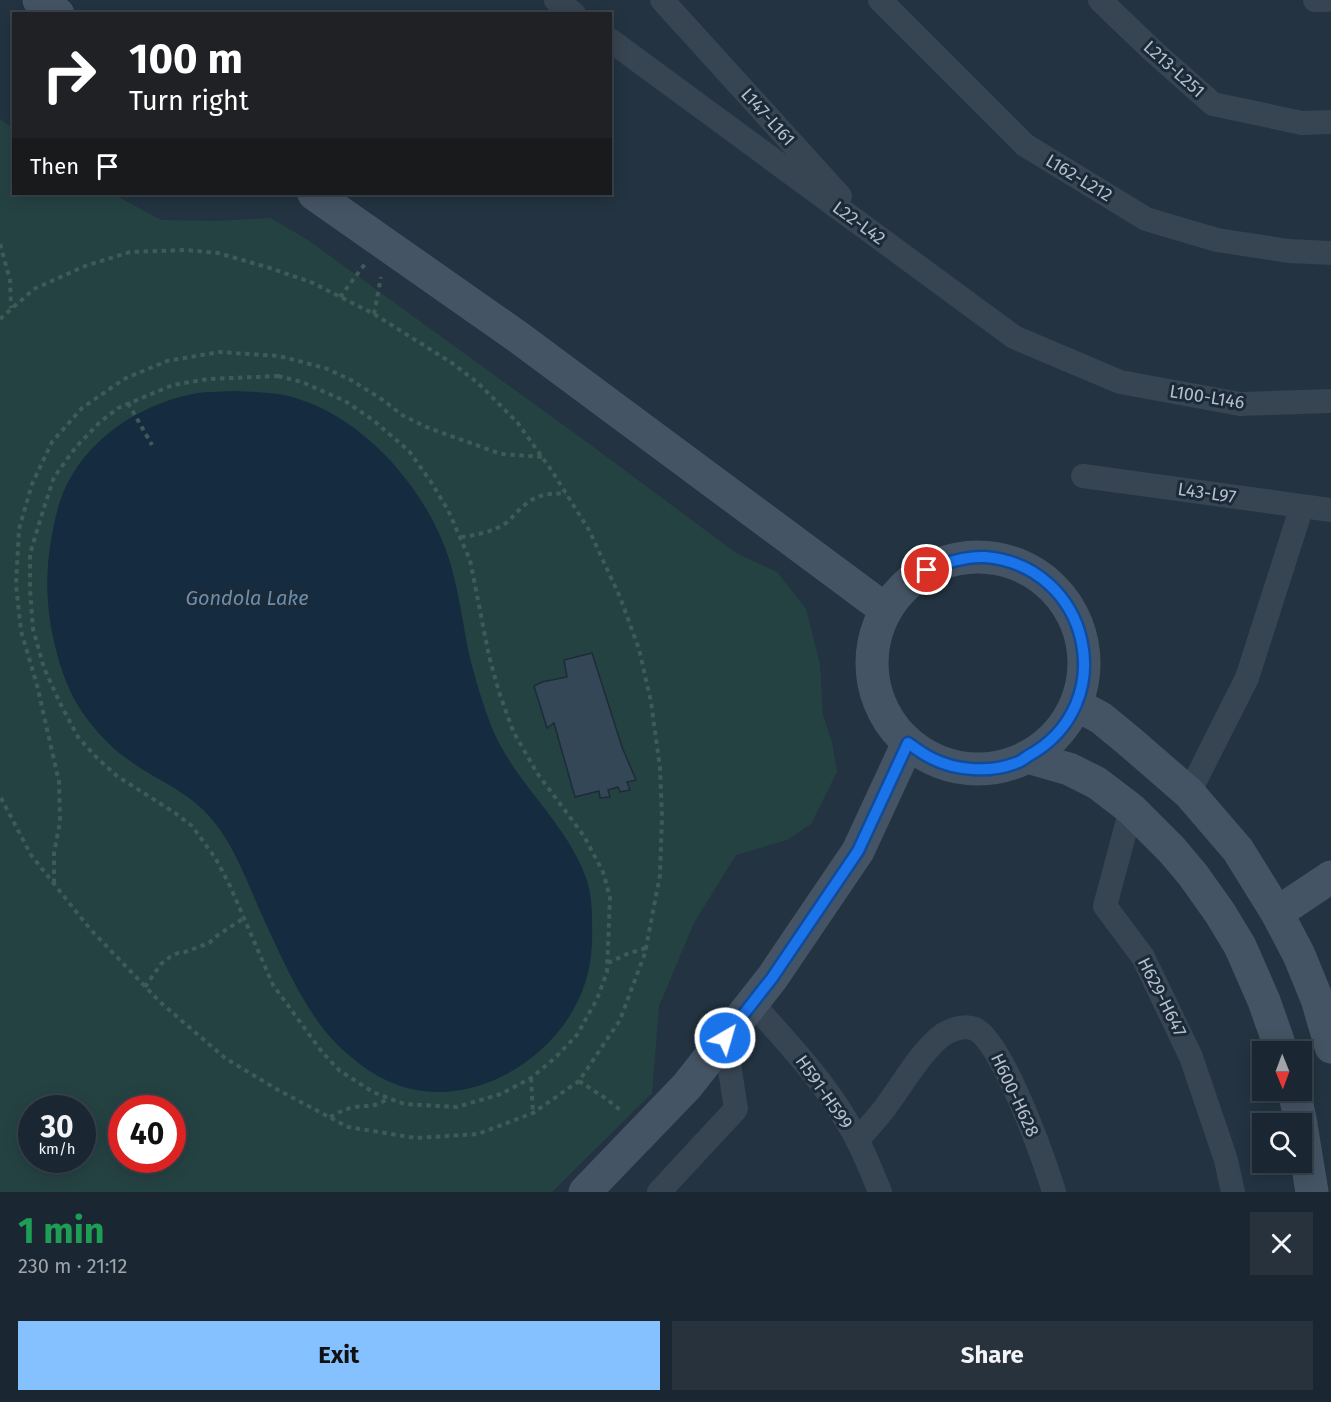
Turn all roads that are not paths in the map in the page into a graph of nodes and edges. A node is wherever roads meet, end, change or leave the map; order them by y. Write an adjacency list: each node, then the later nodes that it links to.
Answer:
1 (39, 0): 8 (street)
2 (556, 0): 9 (street)
3 (662, 0): 13 (street, L147-L161)
4 (880, 0): 14 (street, L162-L212)
5 (1100, 0): 11 (street, L213-L251)
6 (1316, 0): 7 (street)
7 (1327, 0)
8 (55, 12)
9 (571, 12)
10 (612, 41): 13 (street, L22-L42)
11 (1331, 122)
12 (315, 195): 20 (street)
13 (874, 234): 15 (street, L22-L42)
14 (1331, 253)
15 (1120, 382): 16 (street, L100-L146)
16 (1331, 401)
17 (1083, 476): 18 (street, L43-L97)
18 (1302, 506): 19 (street, L43-L97); 24 (street)
19 (1331, 510)
20 (886, 610): 21 (street); 22 (street)
21 (1077, 705): 23 (street); 24 (street)
22 (908, 743): 23 (street); 28 (street)
23 (1027, 757): 25 (street)
24 (1189, 793): 27 (street)
25 (1131, 809): 30 (street); 38 (street, H629-H647)
26 (1331, 877): 27 (street)
27 (1277, 913): 31 (street)
28 (752, 1003): 29 (street); 32 (street, H591-H599)
29 (725, 1038): 34 (street); 35 (street)
30 (1277, 1041)
31 (1331, 1047)
32 (857, 1140): 36 (street, H591-H599); 37 (street, H600-H628)
33 (1309, 1173): 39 (street)
34 (585, 1192)
35 (659, 1192)
36 (880, 1192)
37 (1054, 1192)
38 (1233, 1192)
39 (1312, 1192)

